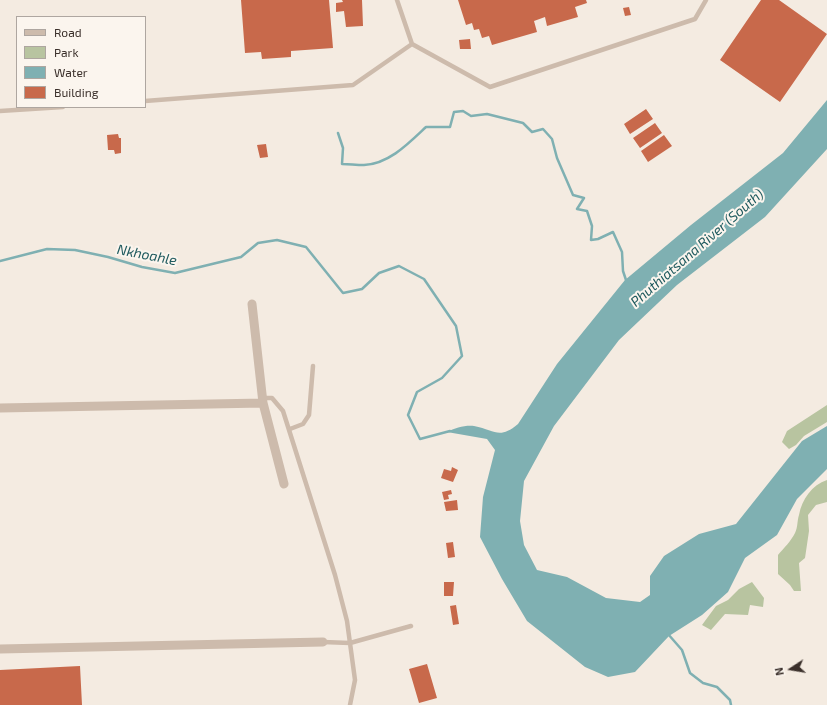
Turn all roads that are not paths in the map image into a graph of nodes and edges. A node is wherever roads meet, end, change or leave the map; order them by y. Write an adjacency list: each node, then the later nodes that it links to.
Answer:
1 (397, 0): 3 (lane)
2 (706, 0): 3 (lane)
3 (412, 44): 4 (lane)
4 (146, 101)
5 (47, 108): 6 (lane)
6 (0, 111)
7 (252, 304): 9 (street)
8 (313, 366): 11 (lane)
9 (263, 400): 10 (street); 11 (lane); 12 (street)
10 (0, 408)
11 (290, 429): 15 (lane)
12 (284, 484)
13 (411, 626): 15 (lane)
14 (323, 642): 15 (lane); 16 (street)
15 (350, 643): 17 (lane)
16 (0, 649)
17 (350, 705)

